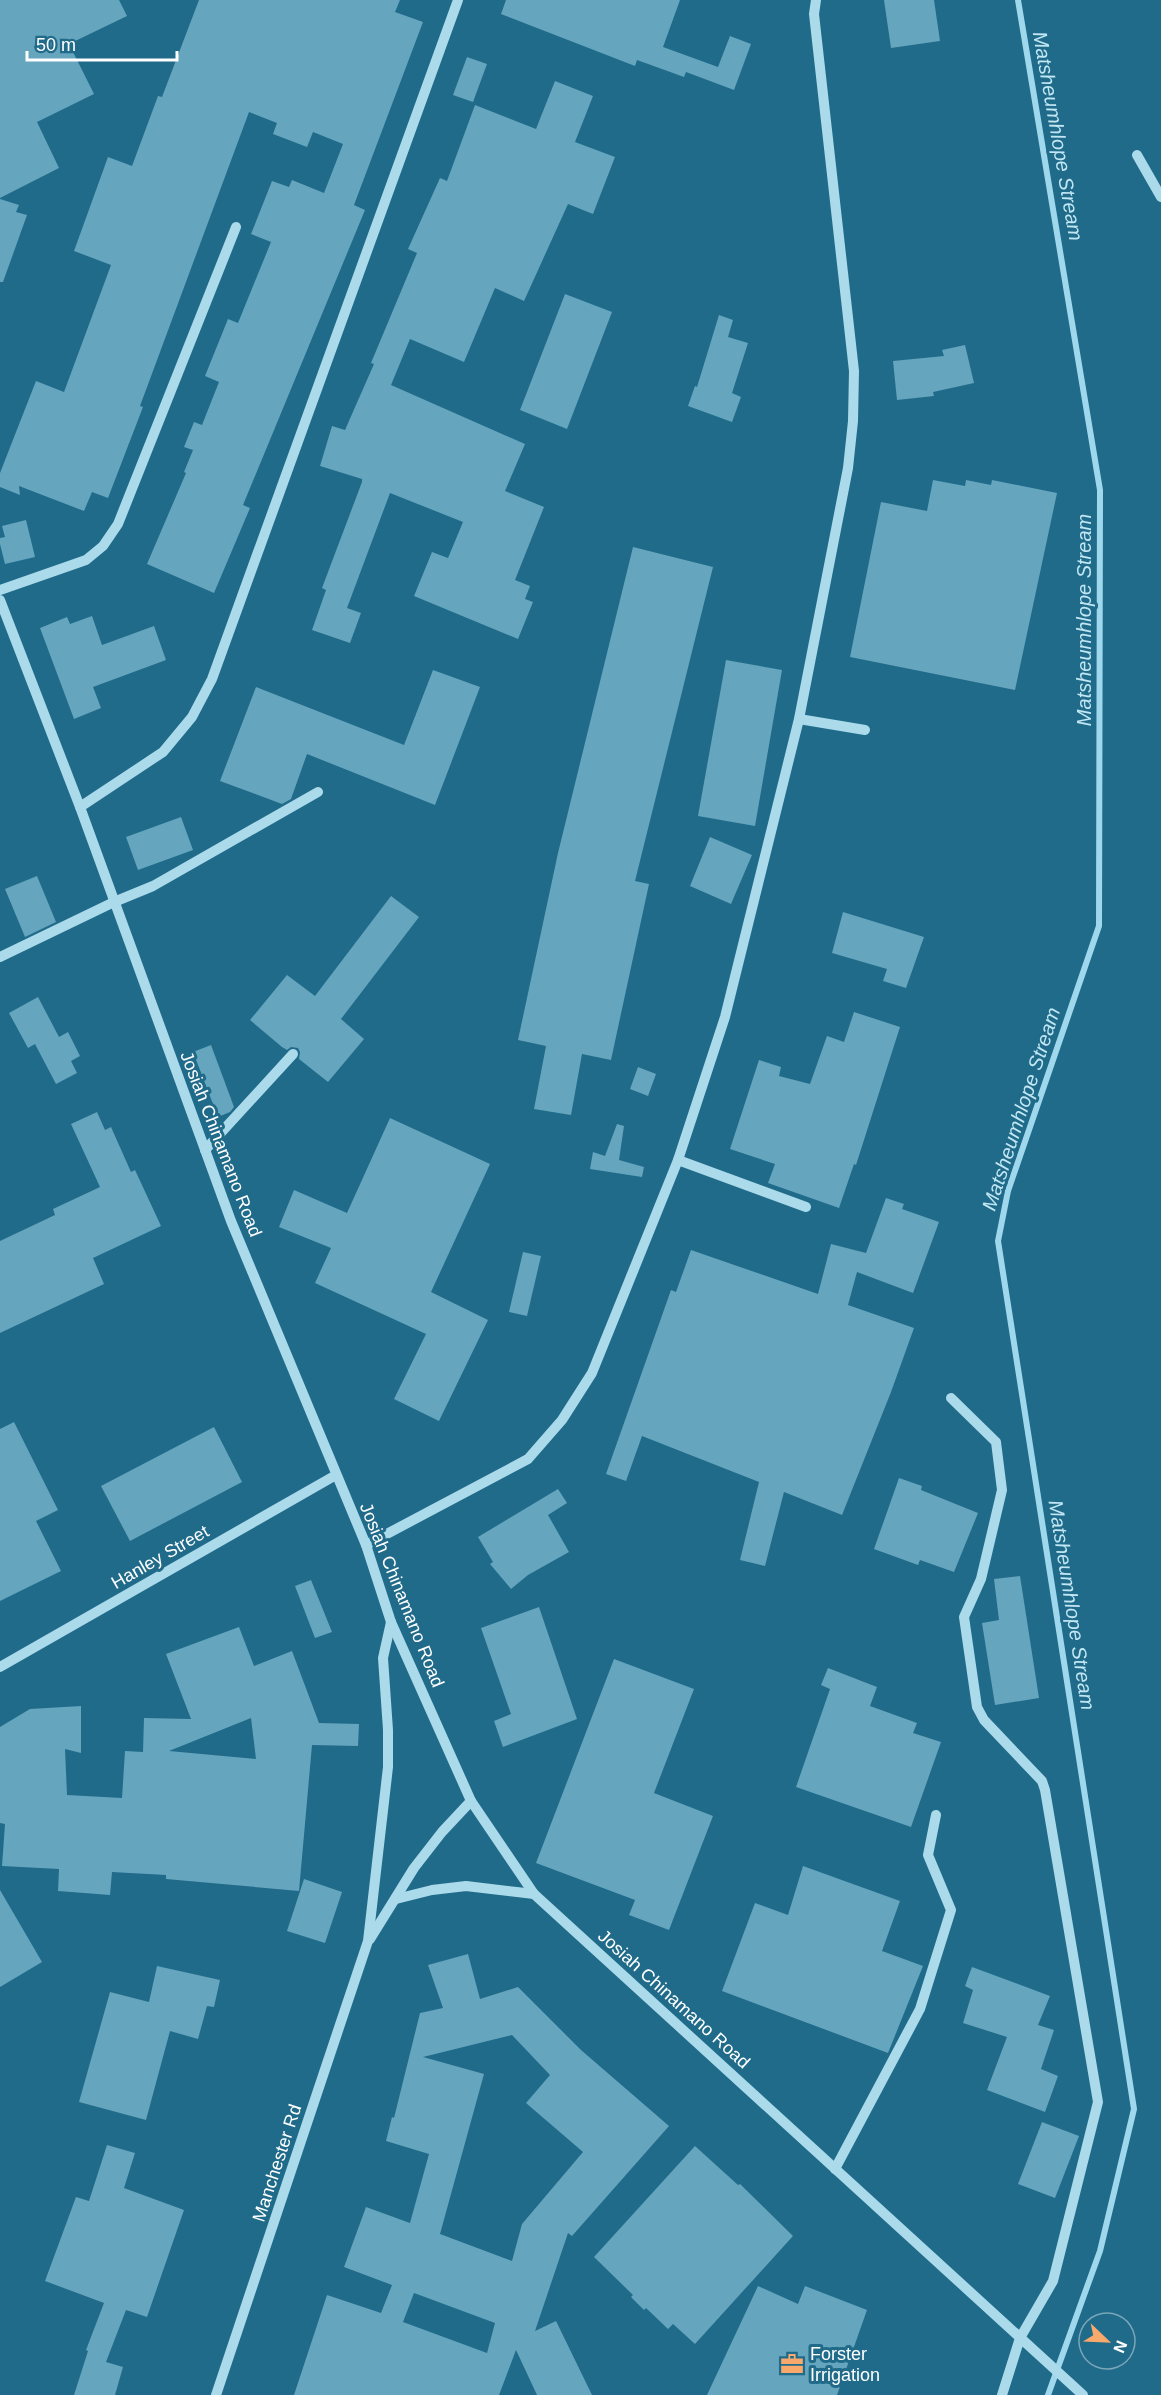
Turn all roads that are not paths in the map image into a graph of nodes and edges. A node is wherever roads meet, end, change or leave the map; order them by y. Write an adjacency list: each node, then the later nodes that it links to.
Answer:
1 (458, 0): 11 (street)
2 (816, 0): 8 (street)
3 (1137, 155): 4 (street)
4 (1161, 197)
5 (236, 227): 6 (street)
6 (0, 590)
7 (0, 600): 11 (street, Josiah Chinamano Road)
8 (800, 719): 9 (street); 16 (street)
9 (865, 730)
10 (318, 792): 12 (street)
11 (80, 807): 12 (street, Josiah Chinamano Road)
12 (114, 902): 13 (street); 15 (street, Josiah Chinamano Road)
13 (0, 957)
14 (293, 1054): 15 (street)
15 (205, 1150): 19 (street, Josiah Chinamano Road)
16 (678, 1160): 17 (street); 20 (street)
17 (806, 1207)
18 (951, 1398): 29 (street)
19 (336, 1475): 20 (street, Josiah Chinamano Road); 22 (street, Hanley Street)
20 (366, 1545): 21 (street, Josiah Chinamano Road)
21 (391, 1622): 23 (street, Josiah Chinamano Road); 27 (street)
22 (0, 1667)
23 (471, 1801): 25 (street, Josiah Chinamano Road); 26 (street)
24 (936, 1815): 28 (street)
25 (534, 1894): 26 (street); 28 (street, Josiah Chinamano Road)
26 (396, 1899): 27 (street)
27 (368, 1941): 30 (street, Manchester Rd)
28 (836, 2169): 29 (street, Josiah Chinamano Road)
29 (1024, 2341): 31 (street); 32 (street, Josiah Chinamano Road)
30 (216, 2395)
31 (1002, 2395)
32 (1083, 2395)

